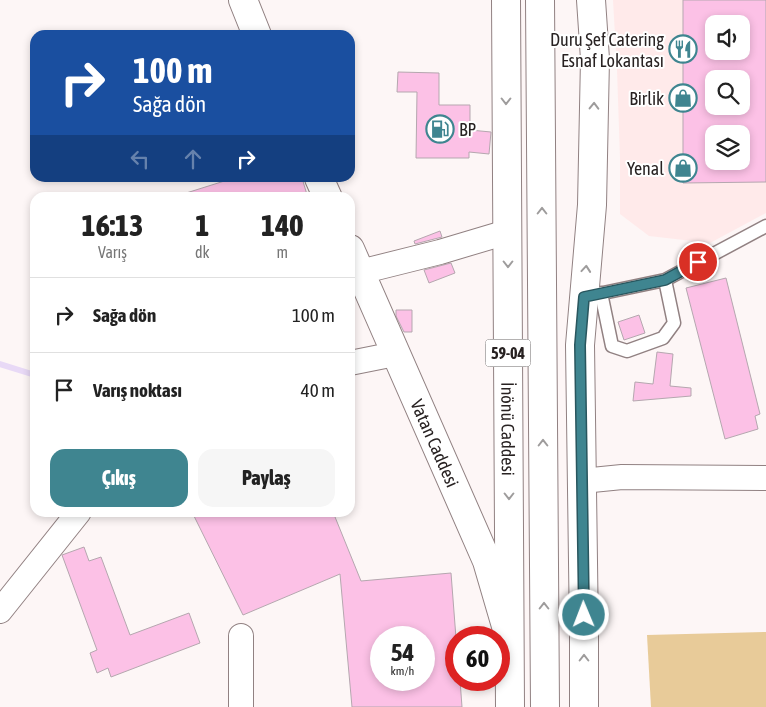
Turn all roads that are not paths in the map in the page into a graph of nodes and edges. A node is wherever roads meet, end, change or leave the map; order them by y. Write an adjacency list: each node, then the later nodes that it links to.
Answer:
1 (243, 0): 7 (main road)
2 (500, 0): 9 (main road)
3 (506, 0): 9 (main road, İnönü Caddesi / 59-04)
4 (540, 0): 8 (main road, 59-04)
5 (547, 0): 8 (main road)
6 (591, 0): 14 (main road, one-way to 6)
7 (255, 30)
8 (540, 66): 27 (main road, 59-04, one-way to 8)
9 (506, 67): 11 (main road, İnönü Caddesi / 59-04, one-way to 11)
10 (766, 226): 13 (lane)
11 (507, 232): 12 (street); 22 (main road, İnönü Caddesi / 59-04, one-way to 22)
12 (355, 260): 15 (main road, Vatan Caddesi)
13 (665, 280): 14 (lane); 14 (lane)
14 (592, 295): 18 (main road)
15 (396, 354): 16 (street); 21 (main road, Vatan Caddesi)
16 (355, 362)
17 (766, 478): 18 (street)
18 (582, 481): 28 (main road, one-way to 18)
19 (75, 517): 20 (street)
20 (0, 611)
21 (506, 626)
22 (510, 626)
23 (241, 636): 25 (street)
24 (510, 691): 26 (main road, İnönü Caddesi / 59-04)
25 (241, 707)
26 (510, 707)
27 (545, 707)
28 (584, 707)

